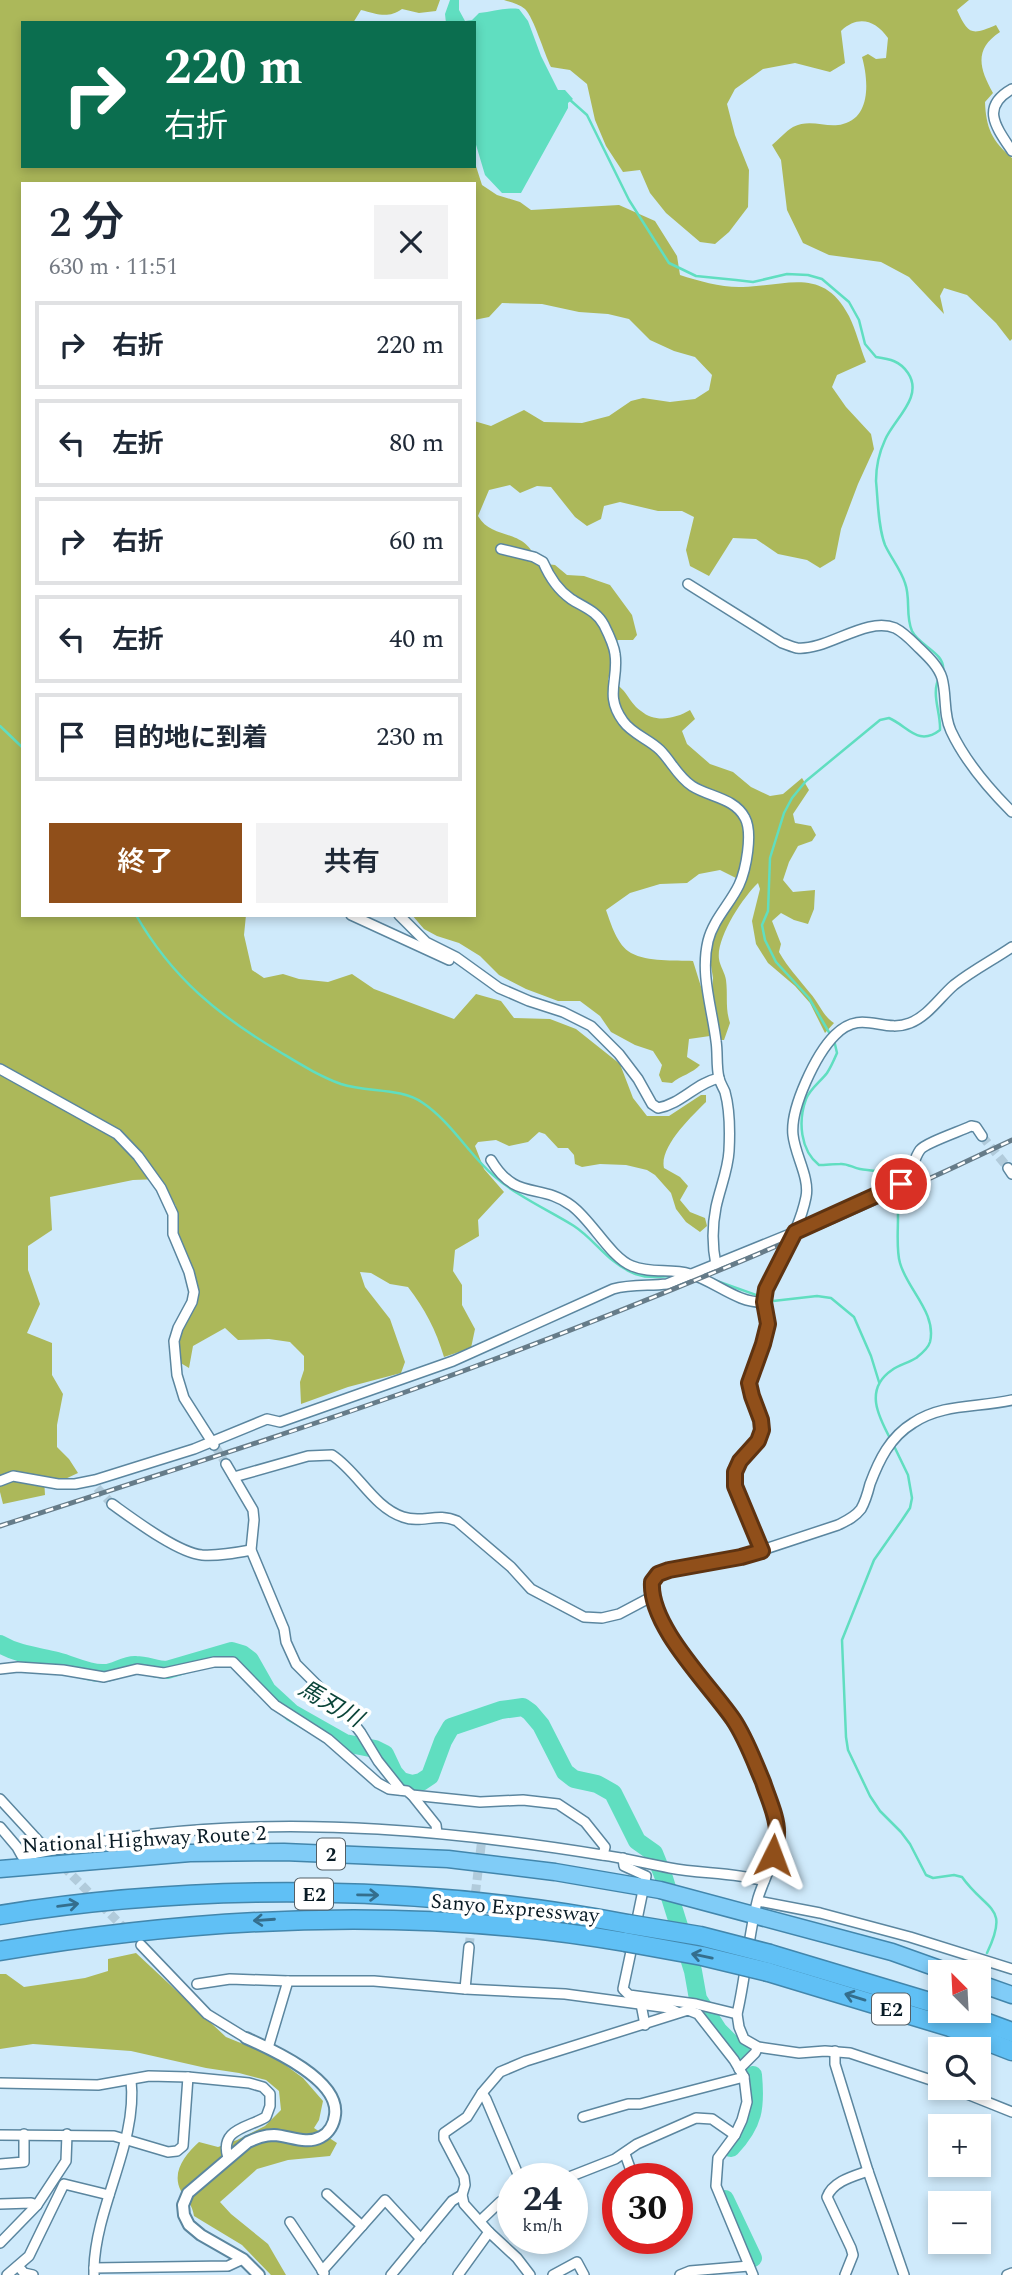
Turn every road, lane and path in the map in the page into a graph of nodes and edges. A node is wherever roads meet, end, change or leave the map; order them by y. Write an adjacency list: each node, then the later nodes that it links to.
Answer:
1 (1012, 89): 2 (street)
2 (1012, 151)
3 (501, 549): 11 (street)
4 (688, 584): 5 (street)
5 (1012, 812)
6 (355, 917): 9 (street)
7 (401, 917): 9 (street)
8 (1012, 947): 14 (street)
9 (470, 967): 11 (street)
10 (0, 1069): 19 (street)
11 (719, 1078): 15 (street)
12 (982, 1136): 14 (street)
13 (491, 1160): 16 (street)
14 (795, 1232): 15 (street); 17 (street)
15 (716, 1265): 16 (street)
16 (692, 1274): 17 (street); 19 (street)
17 (764, 1302): 25 (street)
18 (1012, 1399): 25 (street)
19 (213, 1444): 22 (street)
20 (226, 1464): 21 (street)
21 (234, 1477): 24 (street); 26 (street)
22 (0, 1481)
23 (112, 1504): 24 (street)
24 (251, 1550): 28 (street)
25 (762, 1551): 26 (street)
26 (653, 1596): 37 (street)
27 (0, 1669): 28 (street)
28 (401, 1790): 29 (street)
29 (412, 1796): 32 (street); 34 (street)
30 (0, 1799): 33 (street)
31 (0, 1827): 32 (street)
32 (437, 1833): 34 (street)
33 (44, 1847)
34 (603, 1855): 35 (street)
35 (623, 1858): 37 (street); 38 (street)
36 (0, 1869): 38 (highway, National Highway Route 2 / 2)
37 (764, 1881): 39 (street)
38 (643, 1887): 39 (highway, National Highway Route 2 / 2); 51 (street)
39 (757, 1907): 44 (highway, National Highway Route 2 / 2); 45 (street); 54 (street)
40 (0, 1915): 52 (highway, Sanyo Expressway / E2, one-way to 52, bridge)
41 (141, 1945): 58 (street)
42 (468, 1947): 49 (street)
43 (0, 1951): 62 (highway, Sanyo Expressway / E2, one-way to 43, bridge)
44 (928, 1965)
45 (1012, 1969)
46 (288, 1980): 47 (street); 49 (street); 60 (street)
47 (197, 1984)
48 (991, 1988): 50 (highway)
49 (465, 1989): 51 (street)
50 (1012, 1996)
51 (642, 2000): 53 (street); 54 (street); 56 (street)
52 (928, 2001)
53 (677, 2012): 56 (street); 63 (street)
54 (737, 2014): 59 (street)
55 (988, 2023): 57 (highway)
56 (645, 2025): 68 (street)
57 (1012, 2032)
58 (246, 2038): 60 (street)
59 (758, 2047): 61 (street); 63 (street)
60 (268, 2048): 78 (street)
61 (835, 2051): 65 (street); 83 (street)
62 (1012, 2051)
63 (741, 2073): 71 (street); 75 (street)
64 (188, 2077): 66 (street); 76 (street); 78 (street)
65 (928, 2079)
66 (131, 2080): 67 (street); 76 (street)
67 (0, 2083)
68 (482, 2093): 79 (street); 86 (street)
69 (982, 2100): 70 (street)
70 (1012, 2112)
71 (583, 2117)
72 (24, 2134): 73 (street); 74 (street); 81 (street)
73 (67, 2134): 76 (street); 88 (street)
74 (0, 2135)
75 (735, 2135): 77 (street); 98 (street)
76 (124, 2139): 85 (street)
77 (625, 2154): 80 (street); 82 (street)
78 (228, 2158): 96 (street)
79 (513, 2163)
80 (628, 2163)
81 (0, 2164)
82 (588, 2169)
83 (867, 2171): 111 (street); 112 (street)
84 (327, 2194): 92 (street)
85 (109, 2195): 97 (street); 99 (street)
86 (462, 2195): 90 (street); 94 (street)
87 (0, 2204): 88 (street)
88 (37, 2205): 95 (street)
89 (497, 2205): 90 (street)
90 (480, 2221): 93 (street)
91 (290, 2222): 100 (street)
92 (362, 2225): 94 (street); 100 (street)
93 (489, 2232): 106 (street); 107 (street)
94 (421, 2239): 105 (street)
95 (0, 2243)
96 (243, 2259): 99 (street); 104 (street)
97 (18, 2266): 102 (street); 103 (street)
98 (751, 2270): 110 (street)
99 (94, 2271)
100 (323, 2273)
101 (1012, 2273): 113 (street)
102 (7, 2275)
103 (33, 2275)
104 (259, 2275)
105 (391, 2275)
106 (458, 2275)
107 (530, 2275)
108 (553, 2275): 109 (street)
109 (584, 2275)
110 (680, 2275)
111 (845, 2275)
112 (904, 2275)
113 (1007, 2275)

